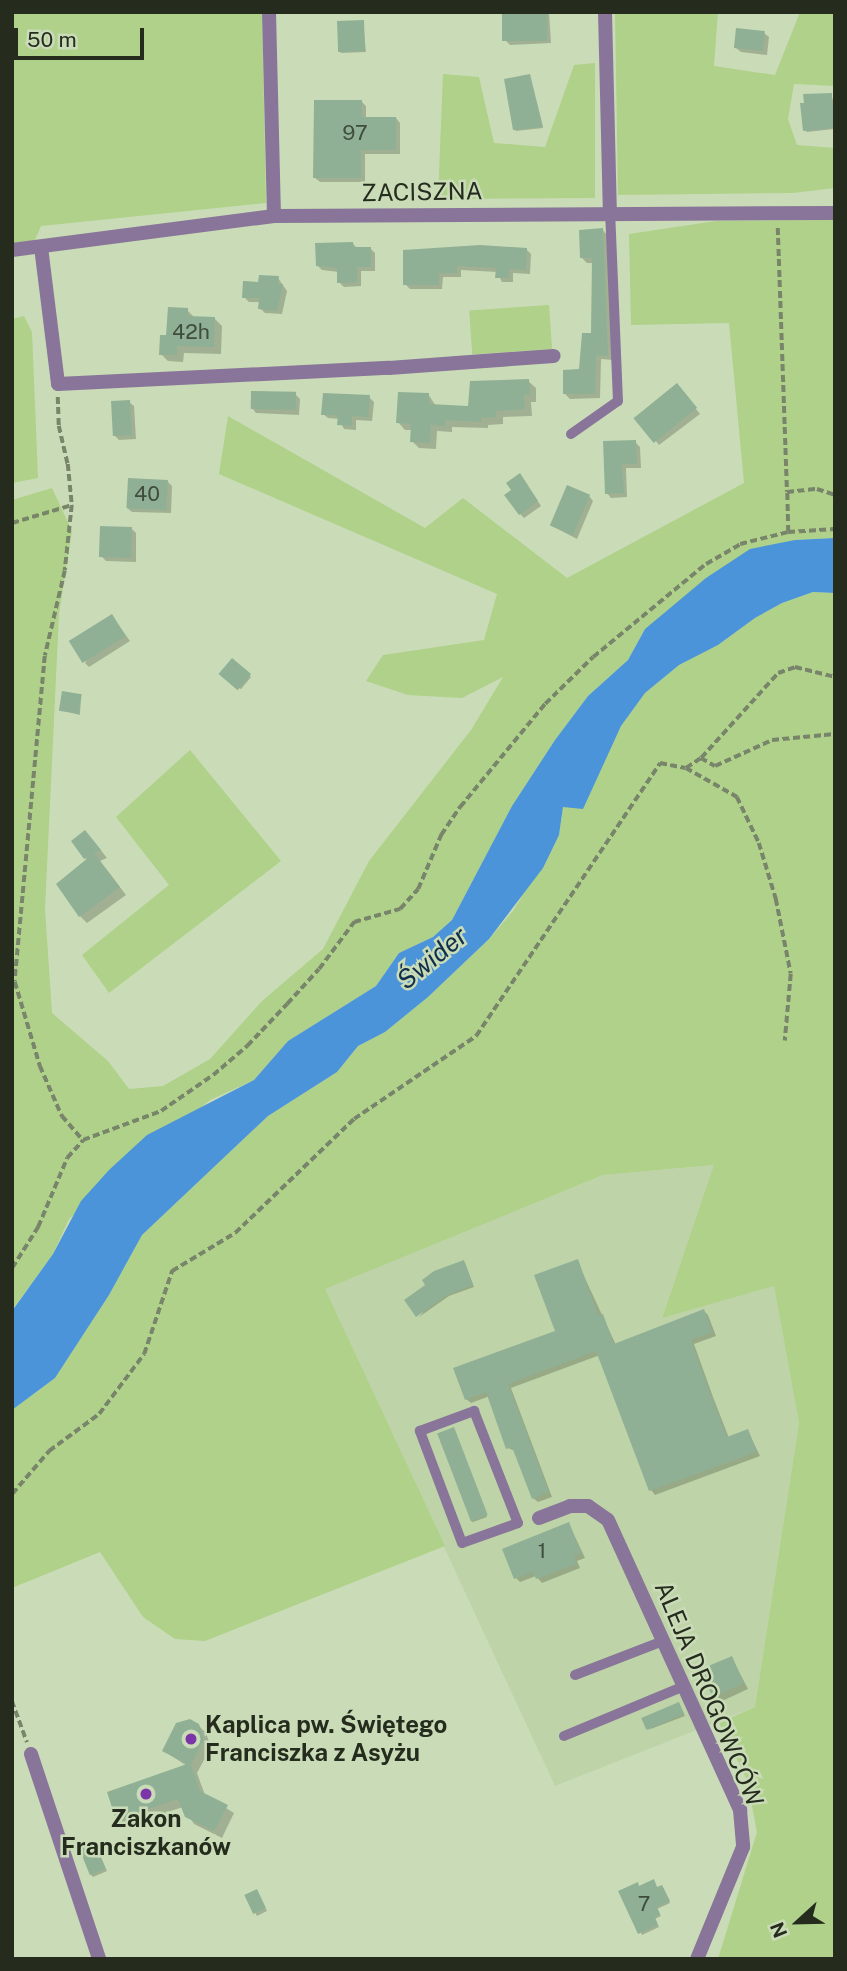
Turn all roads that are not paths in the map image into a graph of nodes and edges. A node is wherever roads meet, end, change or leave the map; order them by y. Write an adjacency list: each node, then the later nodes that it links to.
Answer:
1 (269, 12): 5 (street)
2 (605, 12): 3 (street)
3 (610, 212): 4 (street, ZACISZNA); 5 (street, ZACISZNA); 9 (lane)
4 (835, 213)
5 (274, 216): 6 (street, ZACISZNA)
6 (41, 247): 7 (street, ZACISZNA); 8 (street)
7 (12, 250)
8 (554, 356)
9 (571, 434)
10 (539, 1518): 11 (lane); 12 (street, ALEJA DROGOWCÓW)
11 (518, 1522): 11 (lane)
12 (663, 1641): 13 (lane); 14 (street, ALEJA DROGOWCÓW)
13 (575, 1675)
14 (684, 1686): 15 (lane); 18 (street, ALEJA DROGOWCÓW)
15 (564, 1735)
16 (31, 1754): 17 (street)
17 (99, 1959)
18 (697, 1959)

